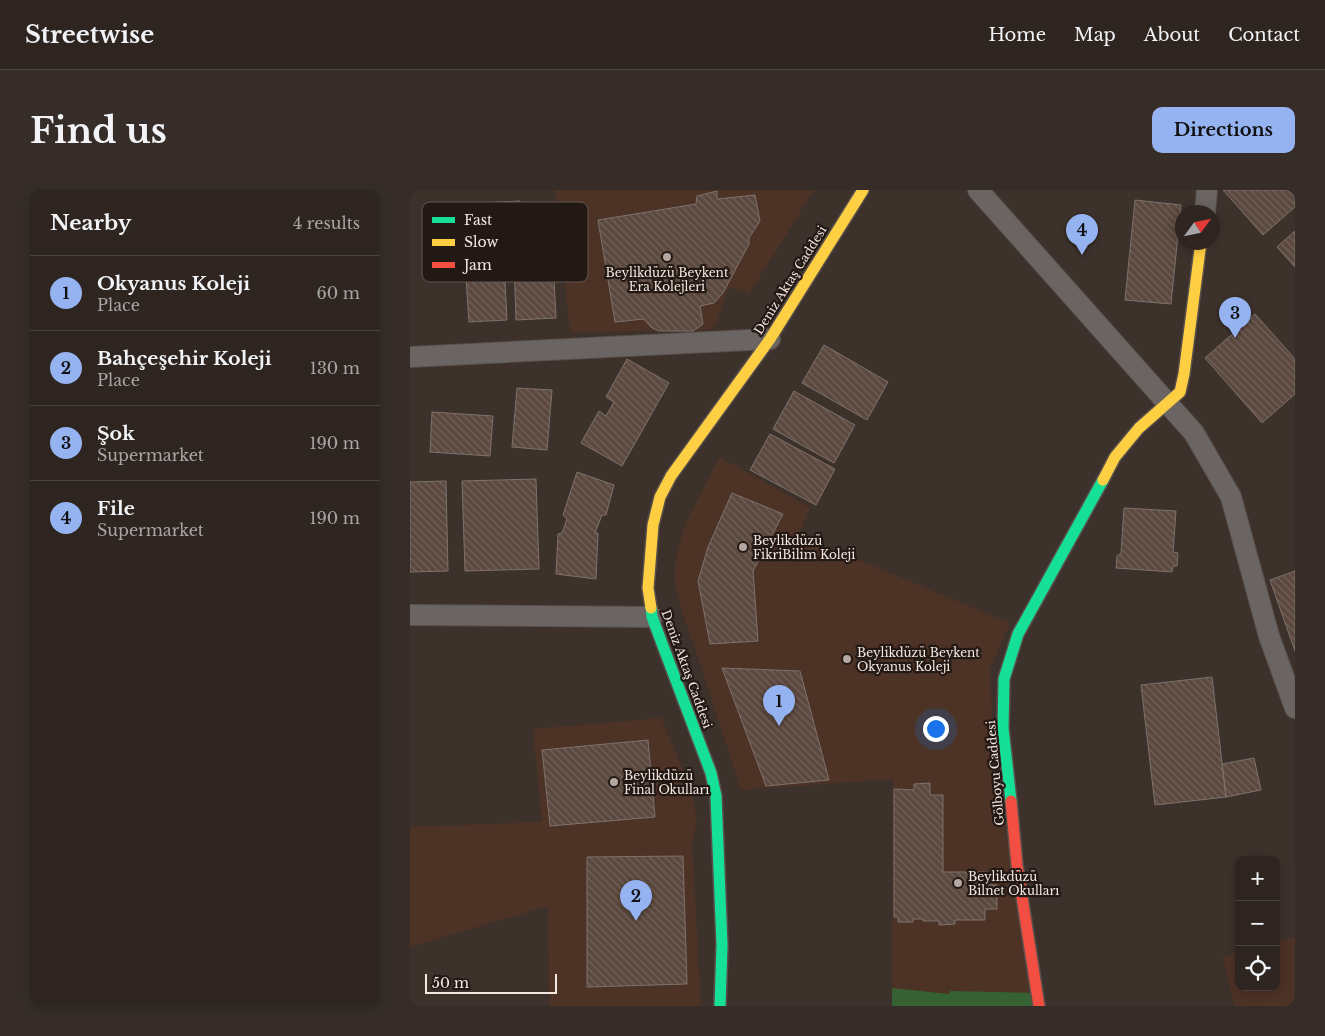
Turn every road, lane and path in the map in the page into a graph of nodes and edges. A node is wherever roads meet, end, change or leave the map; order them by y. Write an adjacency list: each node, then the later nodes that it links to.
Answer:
1 (863, 190): 6 (street, Deniz Aktaş Caddesi)
2 (978, 190): 8 (street)
3 (1207, 190): 4 (street)
4 (1205, 205)
5 (1200, 250): 8 (street, Gölboyu Caddesi)
6 (770, 339): 7 (street); 10 (street, Deniz Aktaş Caddesi)
7 (410, 357)
8 (1167, 404): 11 (street); 13 (street, Gölboyu Caddesi)
9 (410, 615): 10 (street)
10 (652, 617): 12 (street, Deniz Aktaş Caddesi)
11 (1295, 708)
12 (720, 1006)
13 (1040, 1006)

